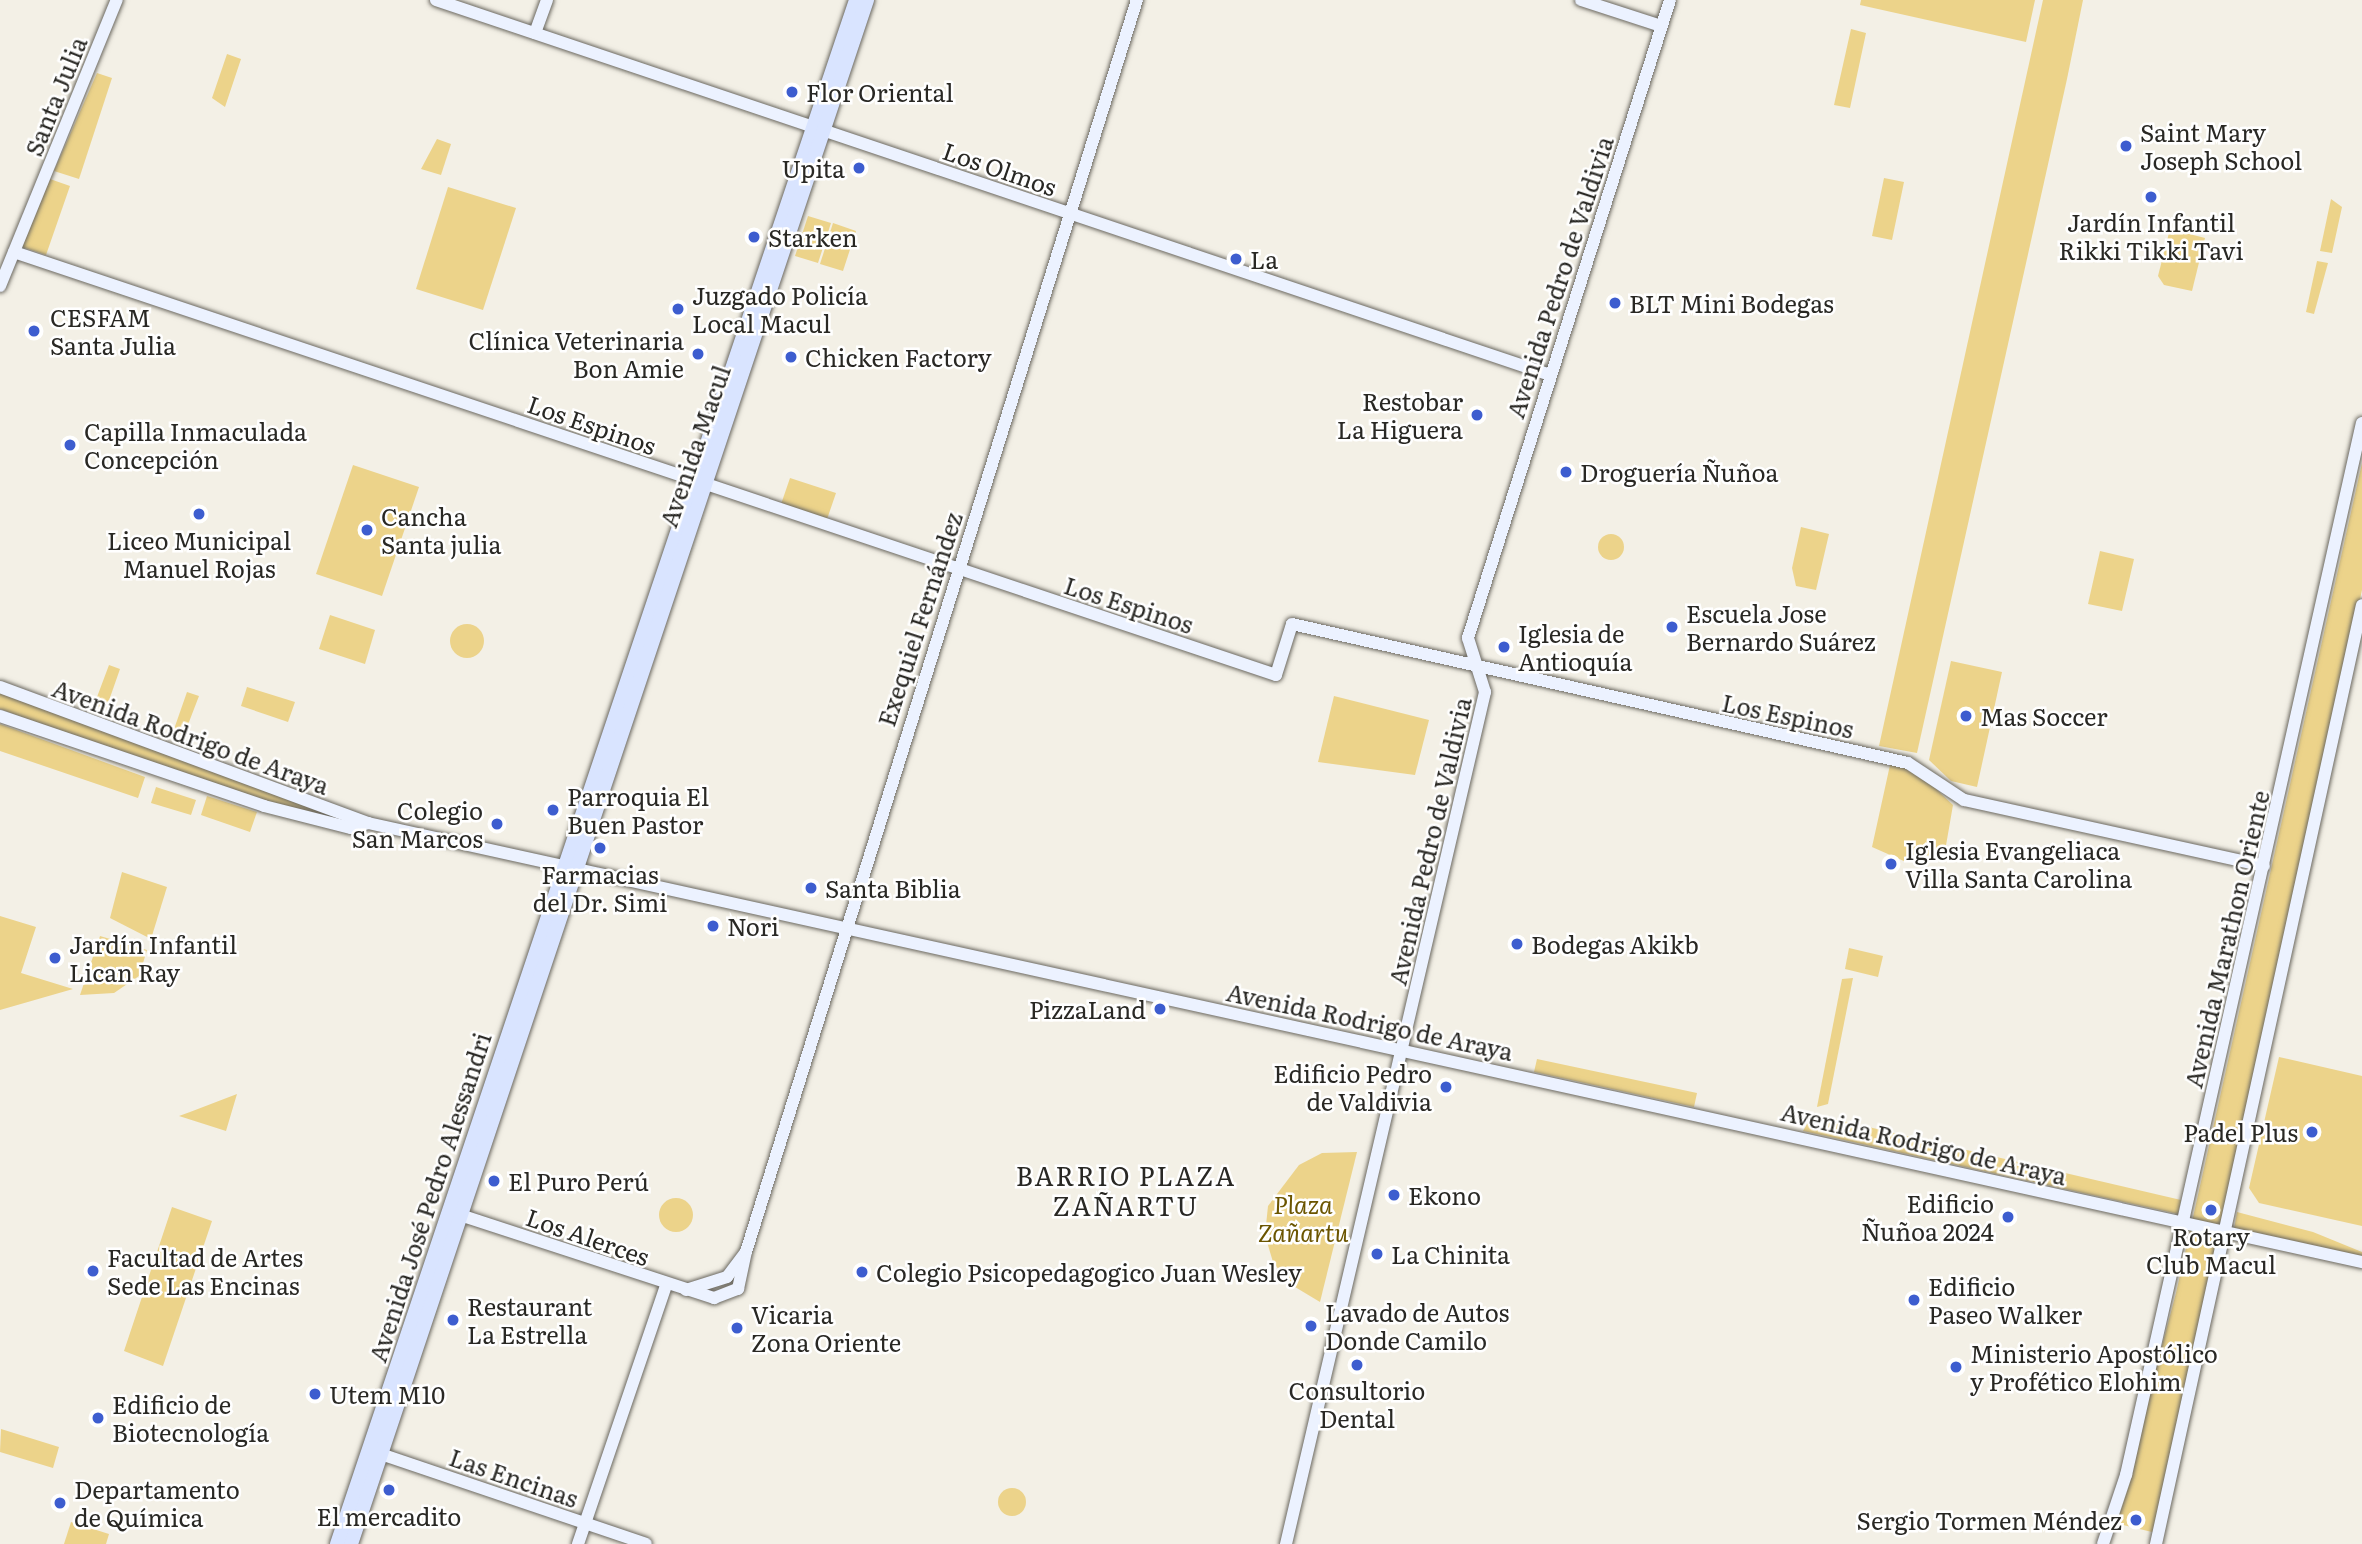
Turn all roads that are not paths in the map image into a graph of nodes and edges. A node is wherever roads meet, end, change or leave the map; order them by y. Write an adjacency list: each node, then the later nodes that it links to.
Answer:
1 (117, 0): 13 (main road, Santa Julia)
2 (436, 0): 10 (main road, Los Olmos)
3 (547, 0): 10 (main road)
4 (856, 0): 11 (main road, Avenida Macul)
5 (867, 0): 11 (main road, Avenida Macul)
6 (1137, 0): 12 (main road, Exequiel Fernández)
7 (1581, 0): 9 (main road)
8 (1670, 0): 9 (main road, Avenida Pedro de Valdivia)
9 (1661, 26): 15 (main road, Avenida Pedro de Valdivia)
10 (535, 33): 11 (main road, Los Olmos)
11 (818, 129): 12 (main road, Los Olmos); 17 (main road, Avenida Macul)
12 (1069, 213): 15 (main road, Los Olmos); 18 (main road, Exequiel Fernández)
13 (14, 251): 14 (main road, Santa Julia); 17 (main road, Los Espinos)
14 (0, 286)
15 (1550, 375): 20 (main road, Avenida Pedro de Valdivia)
16 (2362, 423): 25 (main road, Avenida Marathon Oriente)
17 (699, 483): 18 (main road, Los Espinos); 24 (main road, Avenida Macul)
18 (956, 570): 20 (main road, Los Espinos); 26 (main road, Exequiel Fernández)
19 (2362, 604): 30 (main road)
20 (1475, 666): 25 (main road, Los Espinos); 27 (main road, Avenida Pedro de Valdivia)
21 (0, 687): 23 (main road, Avenida Rodrigo de Araya)
22 (0, 716): 23 (main road, Avenida Rodrigo de Araya)
23 (368, 823): 24 (main road, Avenida Rodrigo de Araya)
24 (570, 866): 26 (main road, Avenida Rodrigo de Araya); 28 (main road, Avenida José Pedro Alessandri)
25 (2264, 866): 29 (main road, Avenida Marathon Oriente)
26 (844, 926): 27 (main road, Avenida Rodrigo de Araya); 31 (main road, Exequiel Fernández)
27 (1403, 1049): 29 (main road, Avenida Rodrigo de Araya); 43 (main road, Avenida Pedro de Valdivia)
28 (455, 1213): 34 (main road, Los Alerces); 37 (main road, Avenida José Pedro Alessandri)
29 (2184, 1223): 30 (main road, Avenida Rodrigo de Araya); 44 (main road, Avenida Marathon Oriente)
30 (2223, 1231): 32 (main road, Avenida Rodrigo de Araya); 45 (main road)
31 (746, 1252): 33 (main road, Exequiel Fernández); 36 (main road, Exequiel Fernández)
32 (2362, 1262)
33 (726, 1277): 35 (main road); 36 (main road, Exequiel Fernández)
34 (666, 1285): 35 (main road, Los Alerces); 38 (main road)
35 (686, 1290): 36 (main road, Los Alerces)
36 (712, 1298)
37 (375, 1452): 38 (main road, Las Encinas); 39 (main road, Avenida José Pedro Alessandri); 40 (main road, Avenida José Pedro Alessandri)
38 (585, 1523): 41 (main road); 42 (main road, Las Encinas)
39 (337, 1544)
40 (351, 1544)
41 (578, 1544)
42 (646, 1544)
43 (1286, 1544)
44 (2103, 1544)
45 (2156, 1544)

